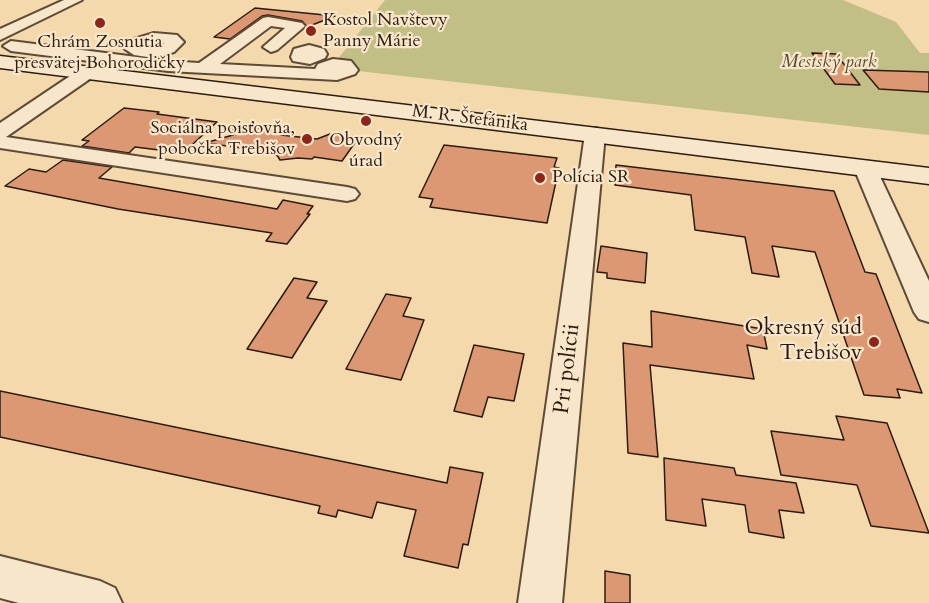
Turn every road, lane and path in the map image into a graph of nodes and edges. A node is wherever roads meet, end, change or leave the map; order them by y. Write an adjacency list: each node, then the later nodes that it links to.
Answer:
1 (75, 0): 4 (street)
2 (45, 44): 3 (street); 4 (street); 7 (street)
3 (145, 54): 5 (street); 7 (street); 8 (street)
4 (8, 55): 7 (street, M. R. Štefánika)
5 (220, 55): 6 (street); 6 (street); 8 (street); 9 (street)
6 (302, 55): 9 (street); 9 (street)
7 (96, 64): 10 (street); 11 (street, M. R. Štefánika)
8 (203, 68): 9 (street)
9 (272, 69)
10 (0, 132)
11 (595, 134): 13 (street, M. R. Štefánika); 19 (street, Pri polícii)
12 (0, 142): 15 (street)
13 (865, 168): 14 (street, M. R. Štefánika); 16 (street)
14 (929, 176)
15 (347, 194)
16 (929, 312)
17 (0, 577): 18 (street)
18 (100, 603)
19 (540, 603)

